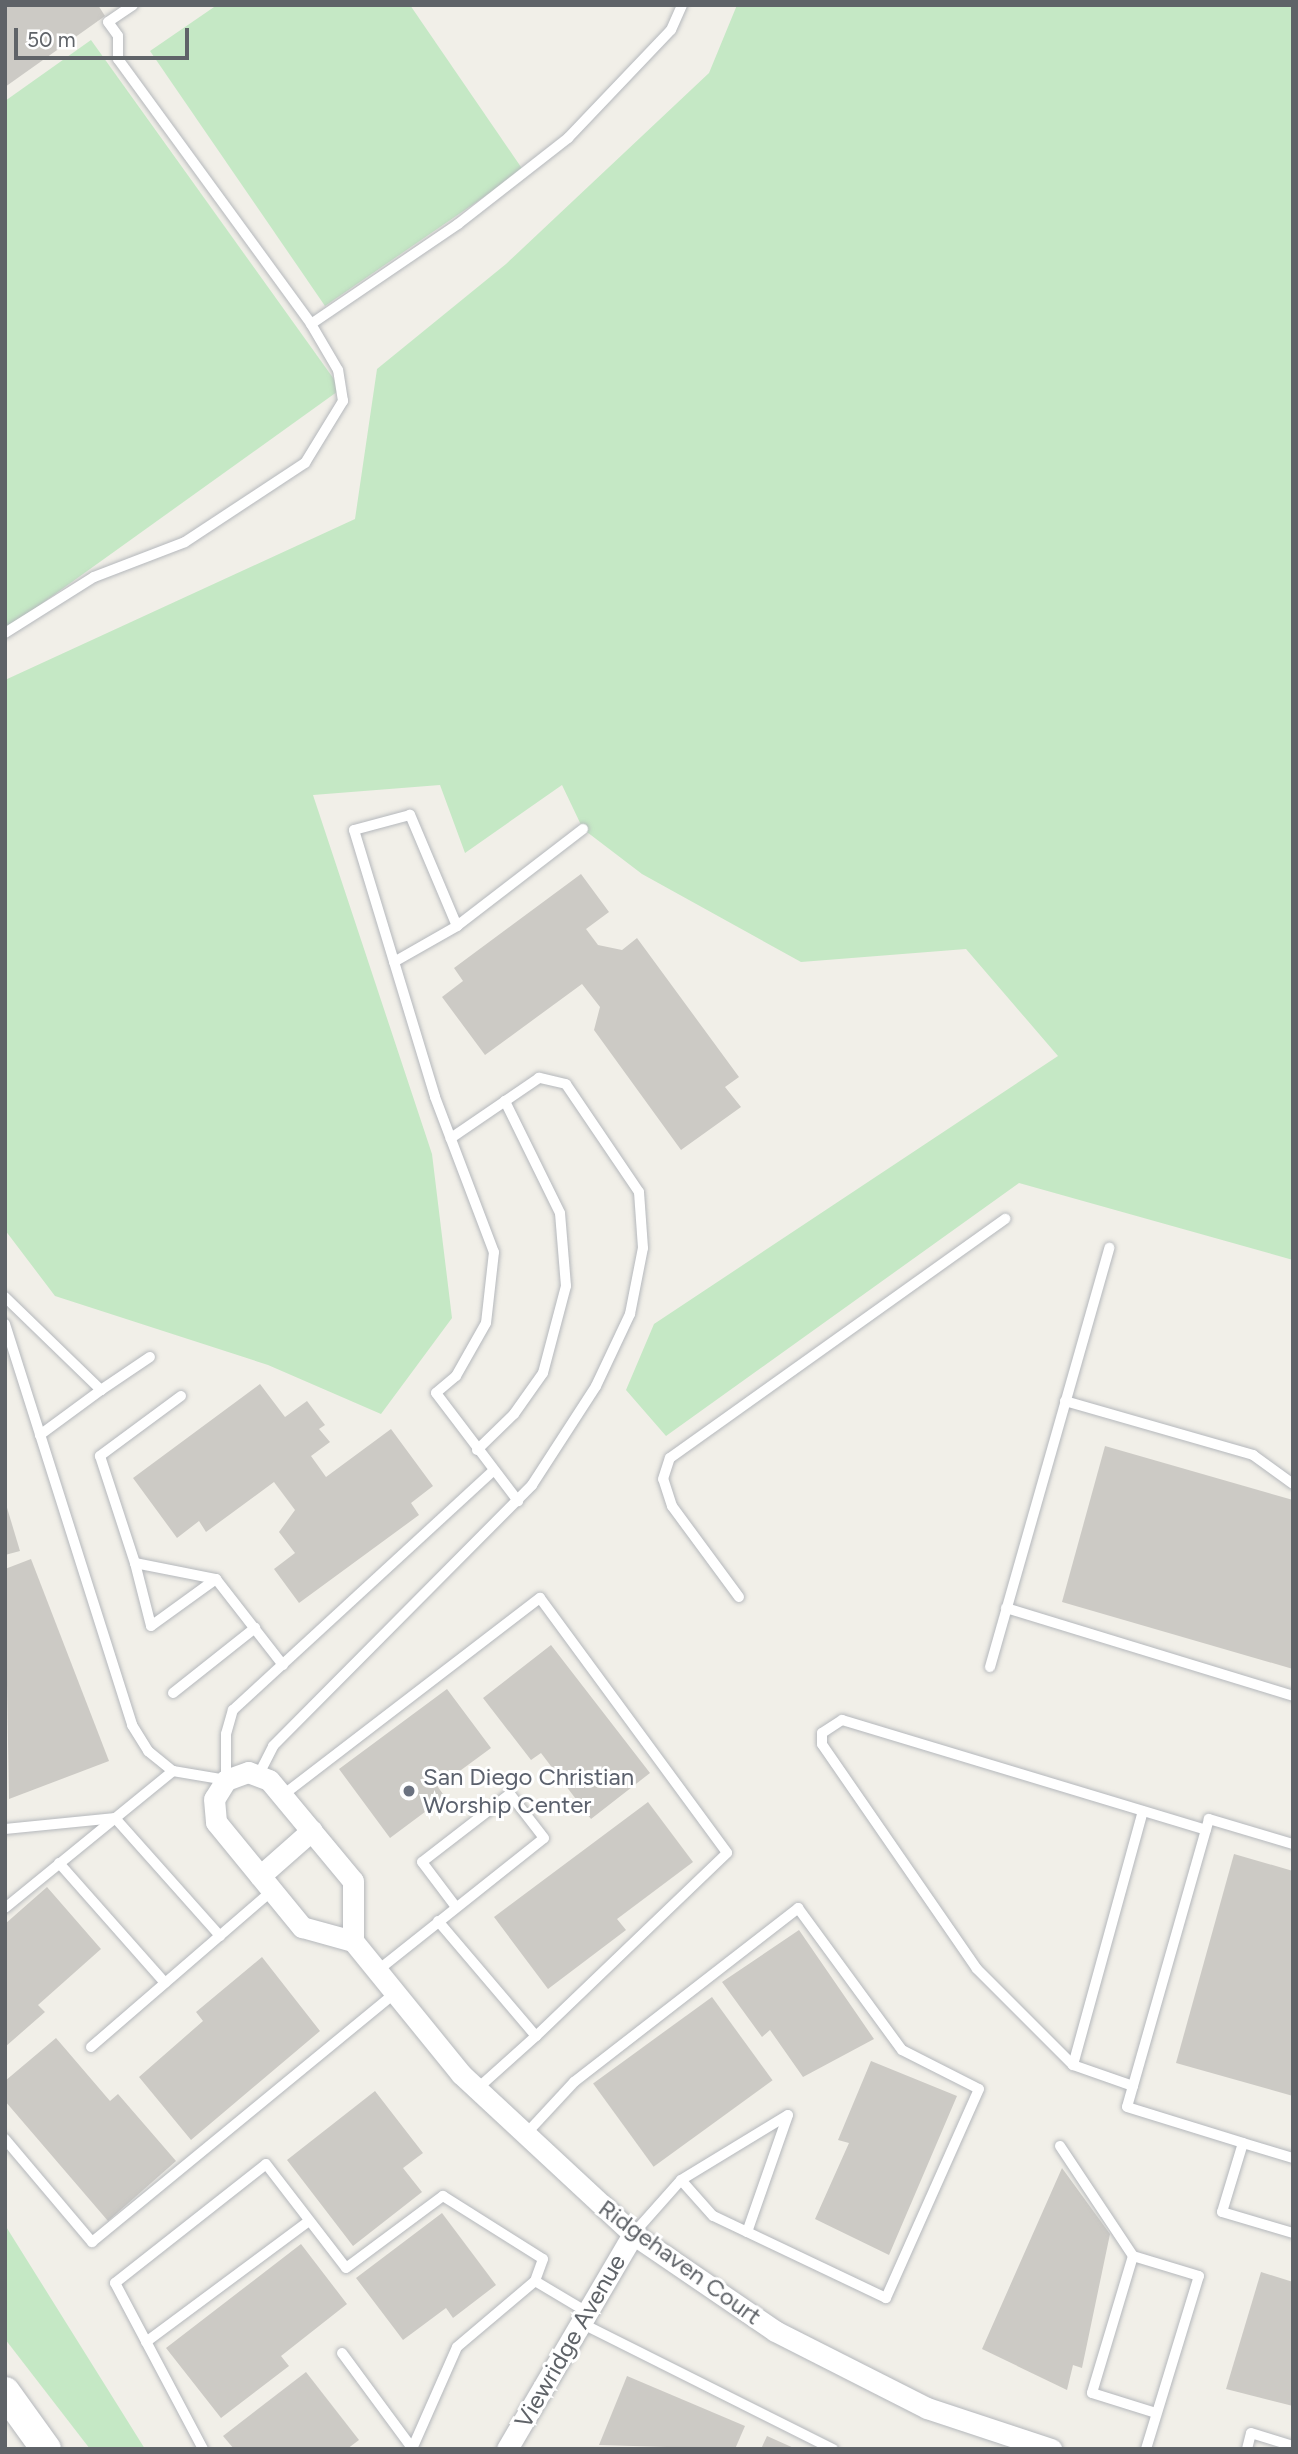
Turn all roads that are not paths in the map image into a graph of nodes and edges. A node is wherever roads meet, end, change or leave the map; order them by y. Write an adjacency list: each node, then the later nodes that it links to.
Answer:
1 (132, 5): 3 (lane)
2 (682, 5): 3 (lane)
3 (311, 324): 4 (lane)
4 (5, 633)
5 (583, 828): 6 (lane)
6 (457, 926): 7 (lane); 7 (lane)
7 (394, 962): 9 (lane)
8 (505, 1101): 9 (lane); 19 (lane); 22 (lane)
9 (451, 1138): 19 (lane)
10 (1005, 1219): 25 (lane)
11 (1109, 1248): 17 (lane)
12 (5, 1297): 15 (lane)
13 (6, 1330): 18 (lane)
14 (150, 1357): 15 (lane)
15 (100, 1390): 18 (lane)
16 (181, 1395): 23 (lane)
17 (1065, 1401): 21 (lane); 26 (lane)
18 (40, 1435): 32 (lane)
19 (477, 1450): 20 (lane)
20 (492, 1472): 22 (lane); 28 (lane)
21 (1293, 1484)
22 (518, 1501): 33 (lane)
23 (135, 1563): 24 (lane); 24 (lane)
24 (216, 1579): 27 (lane)
25 (739, 1597)
26 (1006, 1608): 29 (lane); 31 (lane)
27 (255, 1628): 28 (lane); 30 (lane)
28 (283, 1665): 34 (lane)
29 (990, 1667)
30 (173, 1693)
31 (1293, 1696)
32 (173, 1771): 34 (lane); 37 (lane)
33 (259, 1774): 34 (street); 35 (street)
34 (226, 1780): 43 (street)
35 (283, 1795): 39 (street); 52 (lane)
36 (1143, 1811): 40 (lane); 54 (lane); 54 (lane)
37 (115, 1818): 38 (lane); 42 (lane); 47 (lane)
38 (5, 1829)
39 (312, 1830): 43 (street); 48 (street)
40 (1206, 1830): 41 (lane); 55 (lane)
41 (1293, 1844)
42 (59, 1863): 45 (lane); 50 (lane)
43 (266, 1883): 47 (lane); 48 (street)
44 (456, 1907): 44 (lane); 46 (lane)
45 (5, 1908)
46 (438, 1921): 49 (lane); 52 (lane)
47 (220, 1936): 50 (lane)
48 (353, 1941): 49 (street, Ridgehaven Court)
49 (377, 1970): 51 (street, Ridgehaven Court)
50 (165, 1983): 53 (lane)
51 (395, 1993): 56 (street, Ridgehaven Court); 58 (lane)
52 (536, 2036): 56 (lane)
53 (92, 2047)
54 (1073, 2065): 55 (lane)
55 (1133, 2086): 59 (lane)
56 (477, 2089): 57 (street, Ridgehaven Court)
57 (525, 2135): 64 (lane); 66 (street, Ridgehaven Court)
58 (5, 2139)
59 (1243, 2143): 61 (lane); 65 (lane)
60 (1060, 2147): 67 (lane)
61 (1293, 2158)
62 (681, 2180): 64 (lane); 64 (lane); 66 (lane)
63 (309, 2221): 68 (lane); 70 (lane); 70 (lane)
64 (747, 2232)
65 (1293, 2233)
66 (633, 2234): 69 (street, Viewridge Avenue); 80 (street, Ridgehaven Court)
67 (1133, 2256): 73 (lane); 73 (lane)
68 (535, 2281): 69 (lane); 75 (lane)
69 (584, 2317): 78 (street, Viewridge Avenue); 79 (lane)
70 (146, 2342): 77 (lane)
71 (342, 2353): 75 (lane)
72 (5, 2392): 76 (main road)
73 (1156, 2413): 81 (lane)
74 (1293, 2446): 82 (lane)
75 (412, 2448)
76 (46, 2449)
77 (203, 2449)
78 (507, 2449)
79 (834, 2449)
80 (1051, 2449)
81 (1146, 2449)
82 (1247, 2449)

